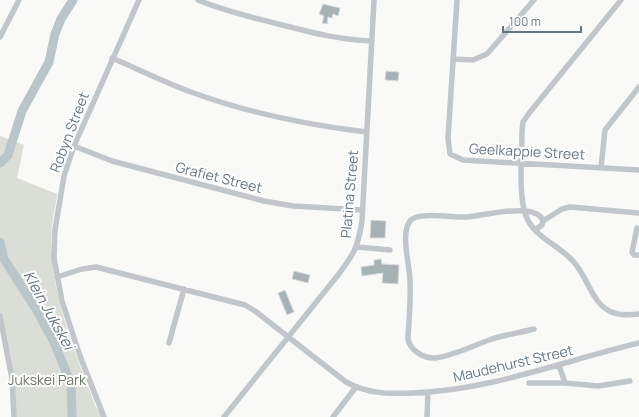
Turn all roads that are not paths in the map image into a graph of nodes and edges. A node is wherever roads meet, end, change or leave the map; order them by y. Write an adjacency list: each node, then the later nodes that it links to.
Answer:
1 (18, 0): 8 (street)
2 (139, 0): 10 (street, Robyn Street)
3 (198, 0): 9 (street)
4 (374, 0): 9 (street, Platina Street)
5 (457, 0): 11 (street, Geelkappie Street)
6 (534, 0): 11 (street)
7 (618, 1): 15 (street)
8 (0, 37)
9 (372, 42): 13 (street, Platina Street)
10 (112, 58): 13 (street); 14 (street, Robyn Street)
11 (453, 59): 15 (street, Geelkappie Street)
12 (639, 87): 16 (street)
13 (366, 132): 18 (street, Platina Street)
14 (74, 146): 18 (street, Grafiet Street); 27 (street, Robyn Street)
15 (522, 163): 16 (street, Geelkappie Street); 19 (street)
16 (601, 168): 17 (street, Geelkappie Street)
17 (639, 170)
18 (362, 210): 24 (street, Platina Street)
19 (524, 212): 21 (street); 23 (street); 31 (street)
20 (639, 212): 21 (street)
21 (543, 221): 23 (street)
22 (637, 228): 26 (street)
23 (535, 230): 29 (street)
24 (357, 247): 25 (street); 32 (street, Platina Street)
25 (390, 250)
26 (639, 255)
27 (57, 277): 28 (street, Maudehurst Street); 42 (street, Robyn Street)
28 (184, 289): 32 (street, Maudehurst Street); 33 (street)
29 (639, 314)
30 (0, 316): 41 (street)
31 (534, 329)
32 (288, 337): 39 (street, Maudehurst Street); 43 (street, Platina Street)
33 (169, 343)
34 (639, 343): 35 (street, Maudehurst Street)
35 (559, 365): 37 (street); 40 (street, Maudehurst Street)
36 (630, 381): 37 (street)
37 (565, 383): 38 (street)
38 (529, 384)
39 (356, 387): 40 (street, Maudehurst Street); 44 (street)
40 (428, 392): 45 (street)
41 (14, 417)
42 (104, 417)
43 (224, 417)
44 (333, 417)
45 (427, 417)

